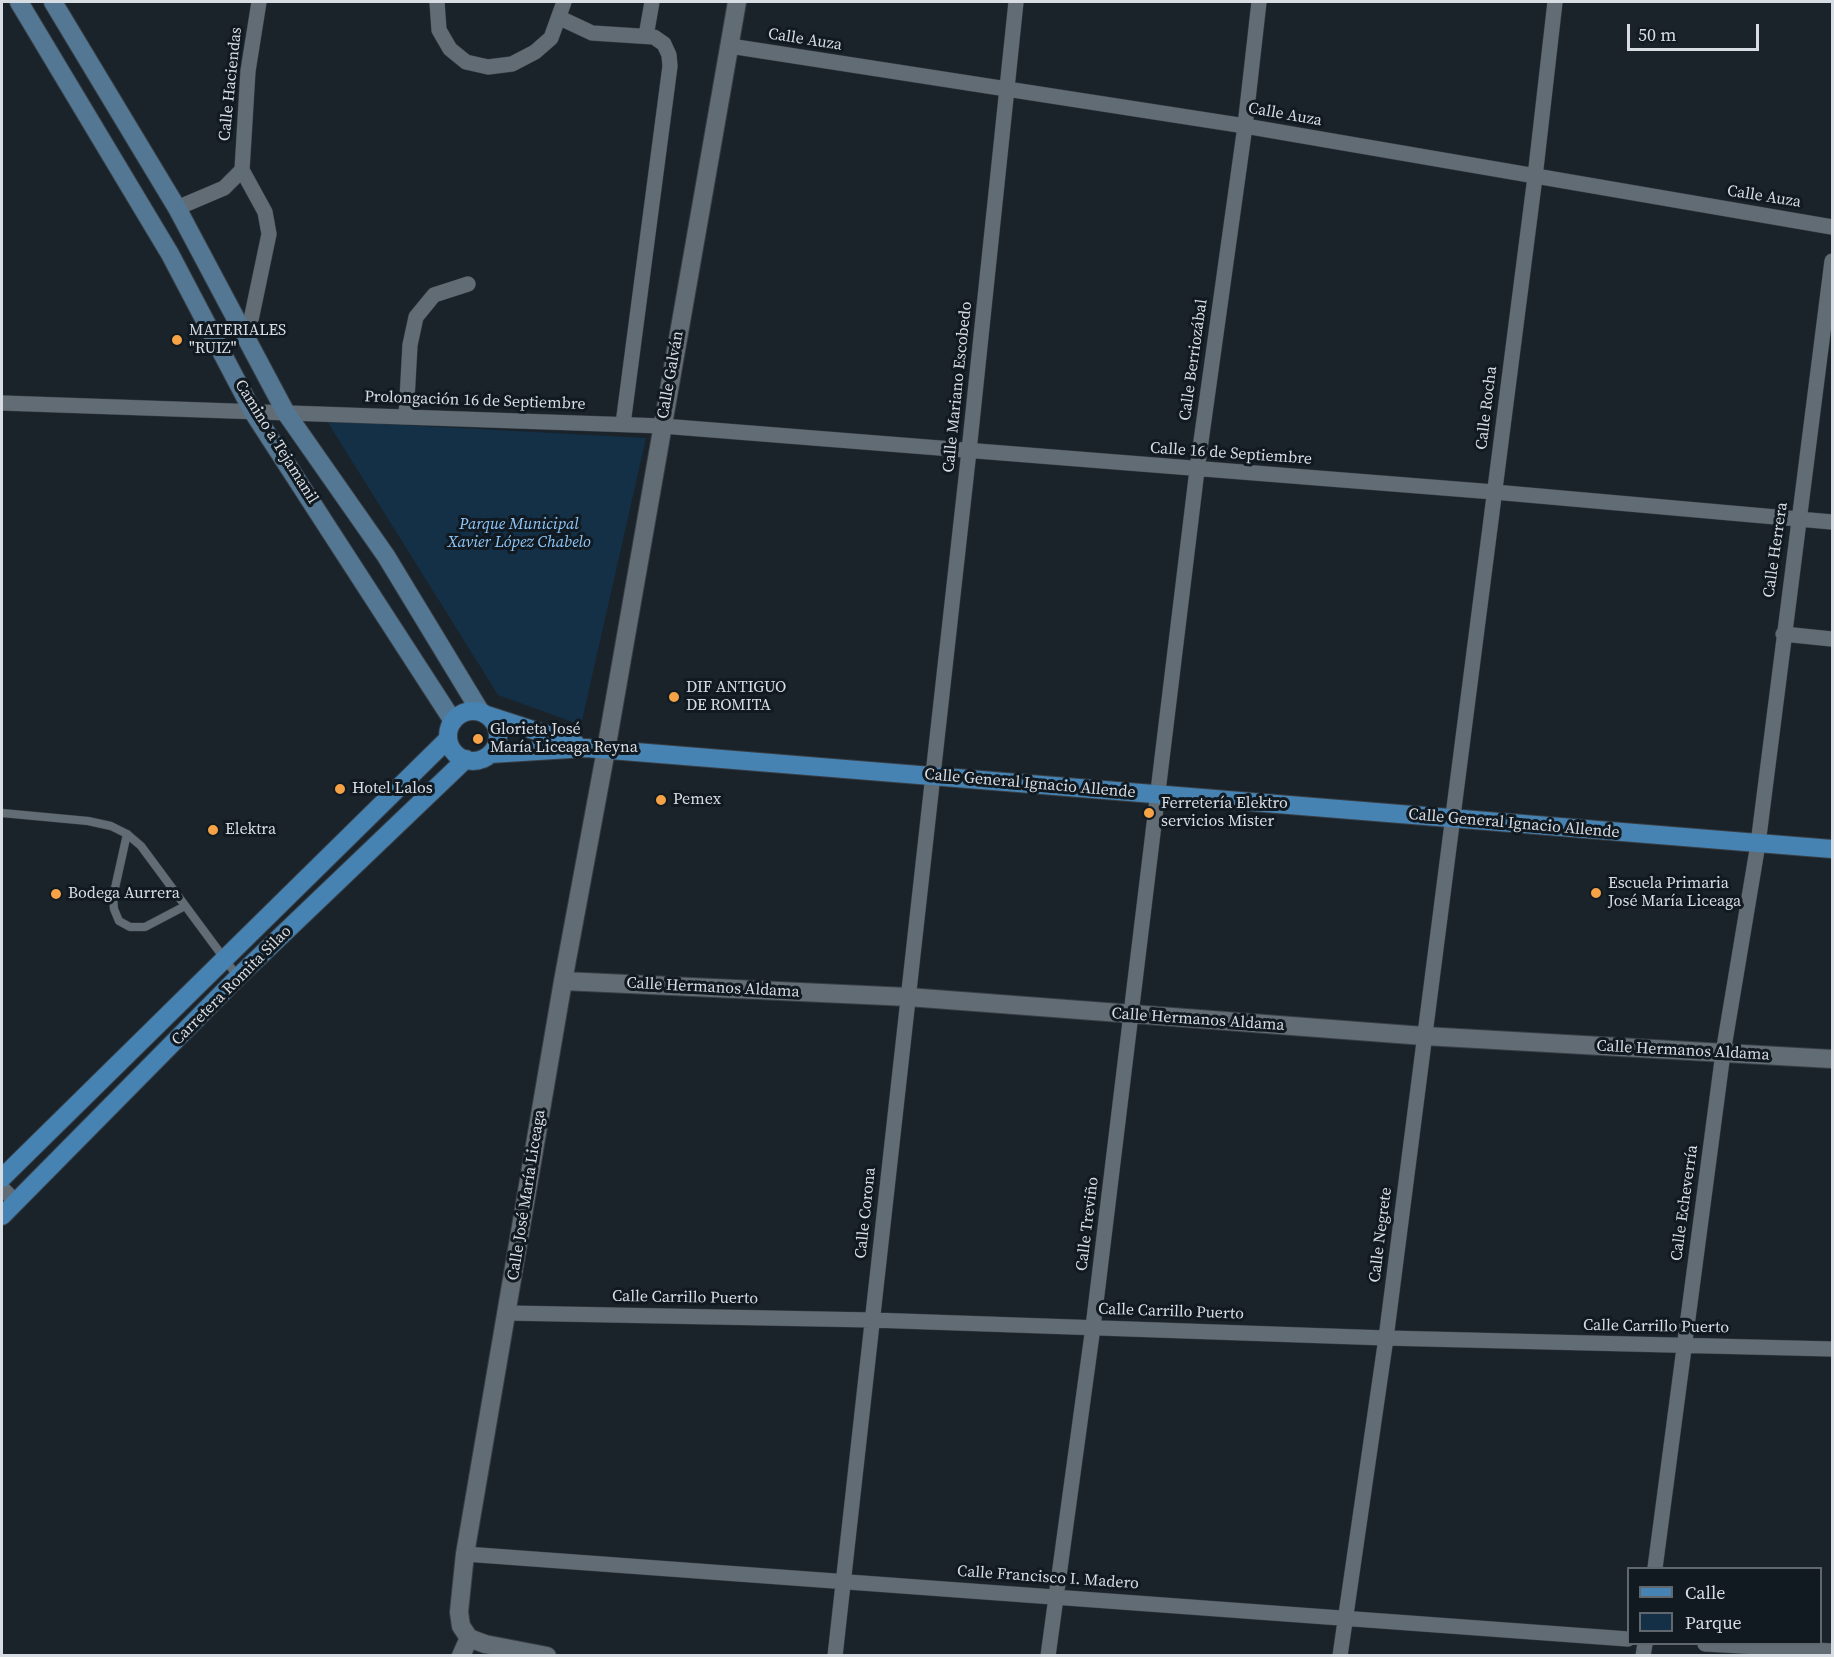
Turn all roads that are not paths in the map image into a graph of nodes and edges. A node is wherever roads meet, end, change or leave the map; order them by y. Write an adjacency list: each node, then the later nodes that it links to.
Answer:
1 (19, 2): 24 (main road, Camino a Tejamanil)
2 (53, 2): 18 (main road, Camino a Tejamanil)
3 (259, 2): 16 (street, Calle Haciendas)
4 (437, 2): 11 (street)
5 (564, 2): 11 (street)
6 (652, 2): 12 (street)
7 (737, 2): 13 (street, Calle Galván)
8 (1016, 2): 14 (street, Calle Mariano Escobedo)
9 (1259, 2): 15 (street, Calle Berriozábal)
10 (1555, 2): 17 (street, Calle Rocha)
11 (560, 18): 12 (street)
12 (646, 36): 27 (street)
13 (730, 46): 14 (street, Calle Auza); 28 (street, Calle Galván)
14 (1008, 90): 15 (street, Calle Auza); 29 (street, Calle Mariano Escobedo)
15 (1245, 126): 17 (street, Calle Auza); 30 (street, Calle Berriozábal)
16 (242, 170): 18 (street); 22 (street)
17 (1535, 177): 19 (street, Calle Auza); 31 (street, Calle Rocha)
18 (177, 208): 22 (main road, Camino a Tejamanil)
19 (1833, 227)
20 (1833, 261): 32 (street, Calle Herrera)
21 (468, 284): 26 (street)
22 (247, 339): 25 (main road, Camino a Tejamanil)
23 (2, 403): 24 (street, Prolongación 16 de Septiembre)
24 (253, 412): 25 (street, Prolongación 16 de Septiembre); 37 (main road, Camino a Tejamanil)
25 (286, 413): 26 (street, Prolongación 16 de Septiembre); 36 (main road, Camino a Tejamanil)
26 (406, 417): 27 (street, Prolongación 16 de Septiembre)
27 (622, 424): 28 (street, Prolongación 16 de Septiembre)
28 (662, 426): 29 (street, Calle 16 de Septiembre); 40 (street, Calle Galván)
29 (969, 451): 30 (street, Calle 16 de Septiembre); 43 (street, Calle Mariano Escobedo)
30 (1197, 470): 31 (street, Calle 16 de Septiembre); 44 (street, Calle Berriozábal)
31 (1494, 492): 32 (street, Calle 16 de Septiembre); 46 (street, Calle Rocha)
32 (1798, 520): 33 (street, Calle 16 de Septiembre); 34 (street, Calle Herrera)
33 (1833, 522)
34 (1783, 634): 35 (street); 48 (street, Calle Herrera)
35 (1833, 639)
36 (484, 713): 37 (main road); 39 (main road, Calle General Ignacio Allende); 41 (main road)
37 (453, 721): 38 (main road)
38 (448, 739): 42 (main road); 51 (main road, Carretera Romita Silao)
39 (586, 748): 40 (main road, Calle General Ignacio Allende); 41 (main road, Calle General Ignacio Allende)
40 (606, 750): 43 (main road, Calle General Ignacio Allende); 53 (street, Calle José María Liceaga)
41 (490, 754): 42 (main road)
42 (466, 759): 52 (main road, Carretera Romita Silao)
43 (933, 776): 44 (main road, Calle General Ignacio Allende); 54 (street, Calle Corona)
44 (1159, 796): 46 (main road, Calle General Ignacio Allende); 55 (street, Calle Treviño)
45 (2, 813): 47 (lane)
46 (1452, 819): 48 (main road, Calle General Ignacio Allende); 56 (street, Calle Negrete)
47 (127, 834): 50 (lane); 50 (lane)
48 (1758, 844): 49 (main road, Calle General Ignacio Allende); 57 (street, Calle Echeverría)
49 (1833, 849)
50 (185, 906): 51 (lane)
51 (223, 957): 52 (lane); 59 (main road, Carretera Romita Silao)
52 (238, 977): 61 (main road, Carretera Romita Silao)
53 (563, 981): 54 (street, Calle Hermanos Aldama); 63 (street, Calle José María Liceaga)
54 (908, 997): 55 (street, Calle Hermanos Aldama); 64 (street, Calle Corona)
55 (1132, 1015): 56 (street, Calle Hermanos Aldama); 65 (street, Calle Treviño)
56 (1424, 1035): 57 (street, Calle Hermanos Aldama); 66 (street, Calle Negrete)
57 (1723, 1053): 58 (street, Calle Hermanos Aldama); 67 (street, Calle Echeverría)
58 (1833, 1059)
59 (2, 1178)
60 (2, 1188): 61 (street)
61 (16, 1202): 62 (main road, Carretera Romita Silao)
62 (2, 1216)
63 (507, 1313): 64 (street, Calle Carrillo Puerto); 69 (street, Calle José María Liceaga)
64 (872, 1320): 65 (street, Calle Carrillo Puerto); 71 (street, Calle Corona)
65 (1093, 1327): 66 (street, Calle Carrillo Puerto); 72 (street, Calle Treviño)
66 (1386, 1338): 67 (street, Calle Carrillo Puerto); 73 (street, Calle Negrete)
67 (1684, 1346): 68 (street, Calle Carrillo Puerto); 70 (street, Calle Echeverría)
68 (1833, 1349)
69 (465, 1554): 71 (street, Calle Francisco I. Madero); 74 (street, Calle José María Liceaga)
70 (1655, 1567)
71 (843, 1581): 72 (street, Calle Francisco I. Madero); 80 (street, Calle Corona)
72 (1057, 1596): 73 (street, Calle Francisco I. Madero); 81 (street, Calle Treviño)
73 (1344, 1618): 75 (street, Calle Francisco I. Madero); 82 (street, Calle Negrete)
74 (469, 1638): 78 (street); 79 (street)
75 (1627, 1639)
76 (1723, 1645): 77 (street)
77 (1833, 1651)
78 (461, 1656)
79 (547, 1656)
80 (835, 1656)
81 (1048, 1656)
82 (1340, 1656)

